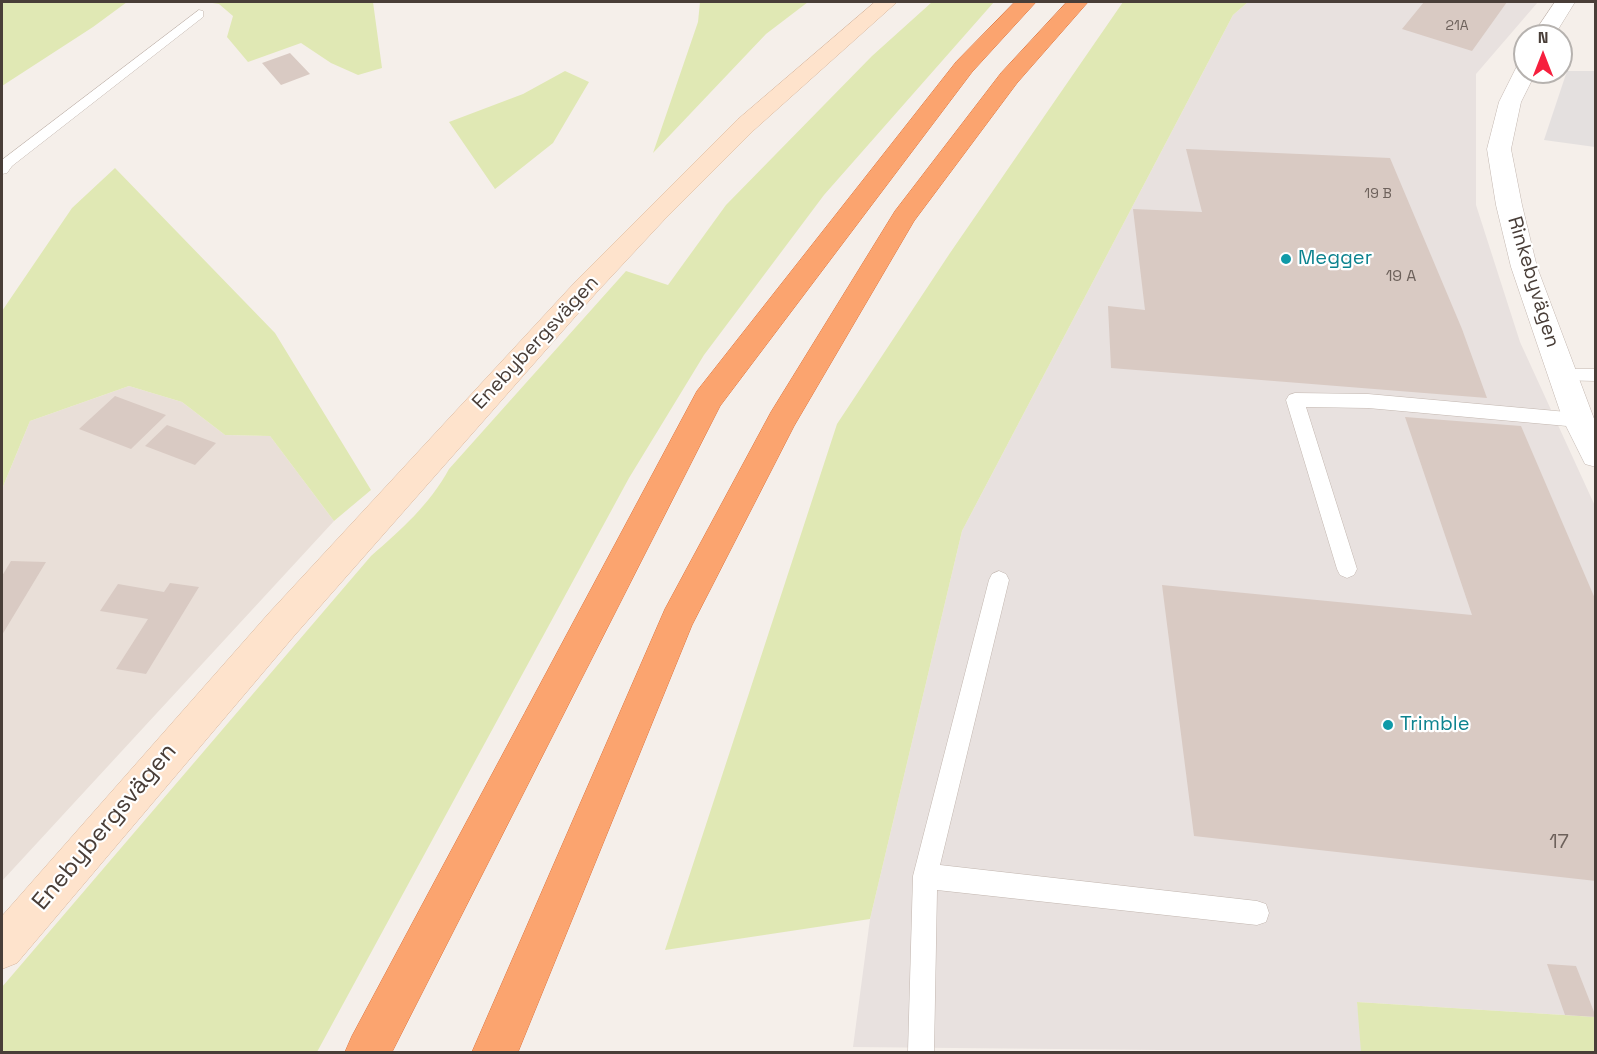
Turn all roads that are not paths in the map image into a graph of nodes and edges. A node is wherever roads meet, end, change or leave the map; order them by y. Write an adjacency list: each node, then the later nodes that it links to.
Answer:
1 (887, 2): 15 (main road, Enebybergsvägen)
2 (1026, 2): 20 (highway)
3 (1078, 2): 21 (highway)
4 (1565, 2): 6 (street)
5 (199, 14): 8 (lane)
6 (1551, 24)
7 (1519, 84): 9 (street, Rinkebyvägen)
8 (2, 170)
9 (1563, 375): 10 (lane); 11 (street, Rinkebyvägen)
10 (1596, 375)
11 (1578, 420): 12 (street, Rinkebyvägen); 13 (lane)
12 (1596, 454)
13 (1347, 569)
14 (999, 580): 16 (lane)
15 (208, 706): 18 (main road, Enebybergsvägen); 19 (main road, Enebybergsvägen)
16 (925, 876): 17 (lane); 22 (lane)
17 (1257, 914)
18 (2, 918)
19 (2, 948)
20 (368, 1053)
21 (495, 1053)
22 (921, 1053)

